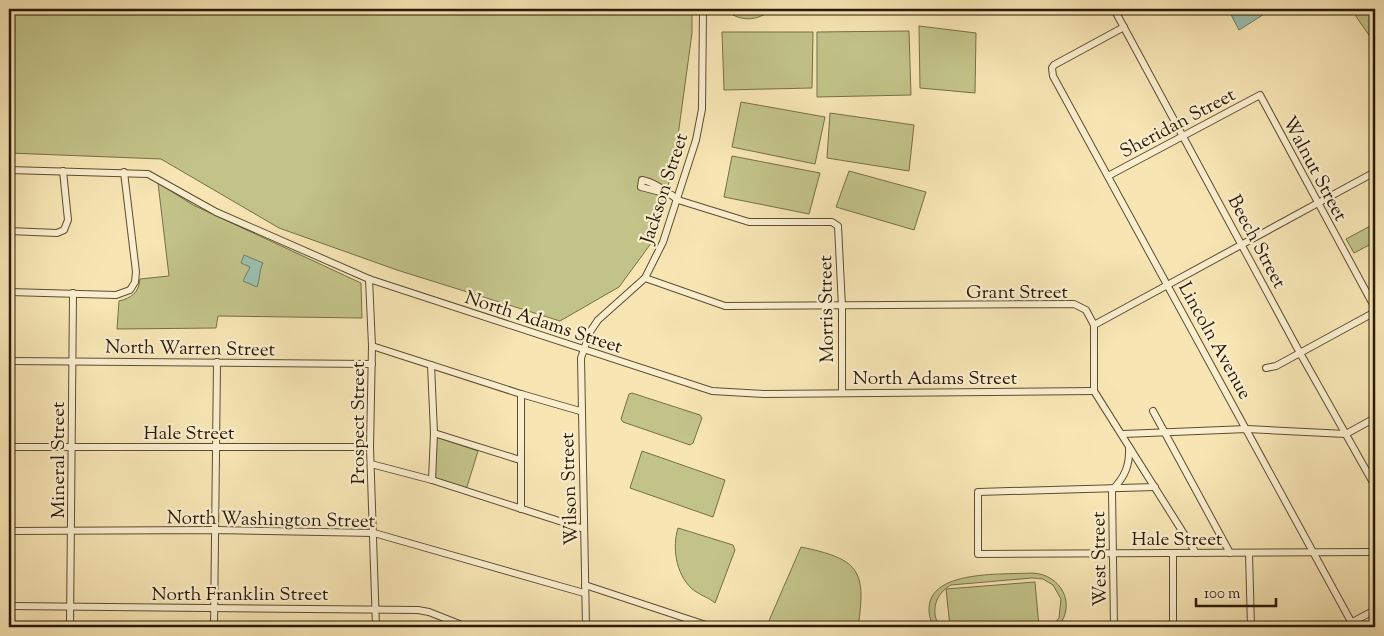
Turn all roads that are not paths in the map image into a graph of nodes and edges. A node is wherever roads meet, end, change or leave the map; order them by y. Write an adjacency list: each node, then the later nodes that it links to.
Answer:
1 (703, 9): 11 (street, Jackson Street)
2 (1114, 9): 3 (street, Beech Street)
3 (1124, 27): 5 (street, Beech Street); 10 (street, Lincoln Avenue)
4 (1260, 95): 5 (street, Sheridan Street); 12 (street, Walnut Street)
5 (1184, 134): 10 (street, Sheridan Street); 14 (street, Beech Street)
6 (9, 170): 7 (street, North Adams Street)
7 (63, 171): 8 (street, North Adams Street); 13 (street)
8 (124, 172): 16 (street, North Adams Street); 19 (street)
9 (1375, 172): 12 (street)
10 (1108, 176): 17 (street, Lincoln Avenue)
11 (675, 197): 15 (street, Jackson Street); 20 (street, Morris Street)
12 (1318, 202): 14 (street); 21 (street, Walnut Street)
13 (9, 231)
14 (1243, 244): 17 (street); 25 (street, Beech Street)
15 (645, 278): 20 (street, Grant Street); 24 (street, Jackson Street)
16 (369, 279): 23 (street, Prospect Street); 24 (street, North Adams Street)
17 (1169, 285): 22 (street); 38 (street, Lincoln Avenue)
18 (9, 292): 19 (street)
19 (73, 293): 26 (street, Mineral Street)
20 (842, 307): 22 (street, Grant Street); 33 (street, Morris Street)
21 (1375, 310): 25 (street)
22 (1094, 325): 32 (street)
23 (372, 346): 29 (street, Prospect Street); 30 (street)
24 (584, 350): 33 (street, North Adams Street); 35 (street, Wilson Street)
25 (1300, 353): 31 (street); 42 (street, Beech Street)
26 (73, 360): 27 (street, North Warren Street); 28 (street, North Warren Street); 47 (street, Mineral Street)
27 (9, 361)
28 (217, 362): 29 (street, North Warren Street); 45 (street)
29 (372, 364): 46 (street, Prospect Street)
30 (431, 364): 34 (street); 39 (street)
31 (1266, 368)
32 (1094, 391): 33 (street, North Adams Street); 41 (street)
33 (842, 392)
34 (521, 394): 35 (street); 48 (street)
35 (580, 411): 55 (street, Wilson Street)
36 (1153, 411): 40 (street)
37 (1375, 418): 42 (street)
38 (1247, 429): 40 (street); 42 (street); 63 (street, Lincoln Avenue)
39 (434, 433): 48 (street); 50 (street)
40 (1166, 433): 41 (street); 61 (street)
41 (1123, 434): 43 (street)
42 (1346, 434): 51 (street, Beech Street)
43 (1129, 445): 52 (street); 53 (street)
44 (9, 447): 47 (street, Hale Street)
45 (215, 447): 46 (street, Hale Street); 47 (street, Hale Street); 56 (street)
46 (370, 447): 49 (street, Prospect Street)
47 (72, 448): 58 (street, Mineral Street)
48 (520, 460): 54 (street)
49 (371, 464): 50 (street); 59 (street, Prospect Street)
50 (432, 480): 54 (street)
51 (1375, 486)
52 (1155, 487): 53 (street); 66 (street)
53 (1112, 490): 64 (street, West Street); 64 (street, Hale Street)
54 (521, 509): 55 (street)
55 (584, 529): 67 (street, Wilson Street)
56 (215, 530): 58 (street, North Washington Street); 59 (street, North Washington Street); 71 (street)
57 (9, 531): 58 (street, North Washington Street)
58 (72, 532): 70 (street, Mineral Street)
59 (374, 533): 68 (street, North Washington Street); 72 (street, Prospect Street)
60 (1375, 552): 63 (street, Hale Street)
61 (1230, 553): 62 (street, Hale Street); 66 (street, Hale Street)
62 (1249, 553): 63 (street, Hale Street); 83 (street)
63 (1312, 553): 74 (street, Lincoln Avenue)
64 (1113, 554): 65 (street, Hale Street); 81 (street, West Street)
65 (1174, 554): 66 (street, Hale Street); 82 (street)
66 (1196, 554)
67 (585, 585): 68 (street, Wilson Street); 80 (street)
68 (584, 593): 79 (street, Wilson Street)
69 (9, 606): 70 (street, North Franklin Street)
70 (70, 606): 71 (street, North Franklin Street); 75 (street, Mineral Street)
71 (214, 609): 72 (street, North Franklin Street); 76 (street)
72 (376, 609): 77 (street, Prospect Street); 78 (street, North Franklin Street)
73 (1375, 610): 74 (street)
74 (1353, 625): 84 (street)
75 (70, 627)
76 (214, 627)
77 (376, 627)
78 (467, 627)
79 (586, 627)
80 (712, 627)
81 (1114, 627)
82 (1173, 627)
83 (1251, 627)
84 (1343, 627)

